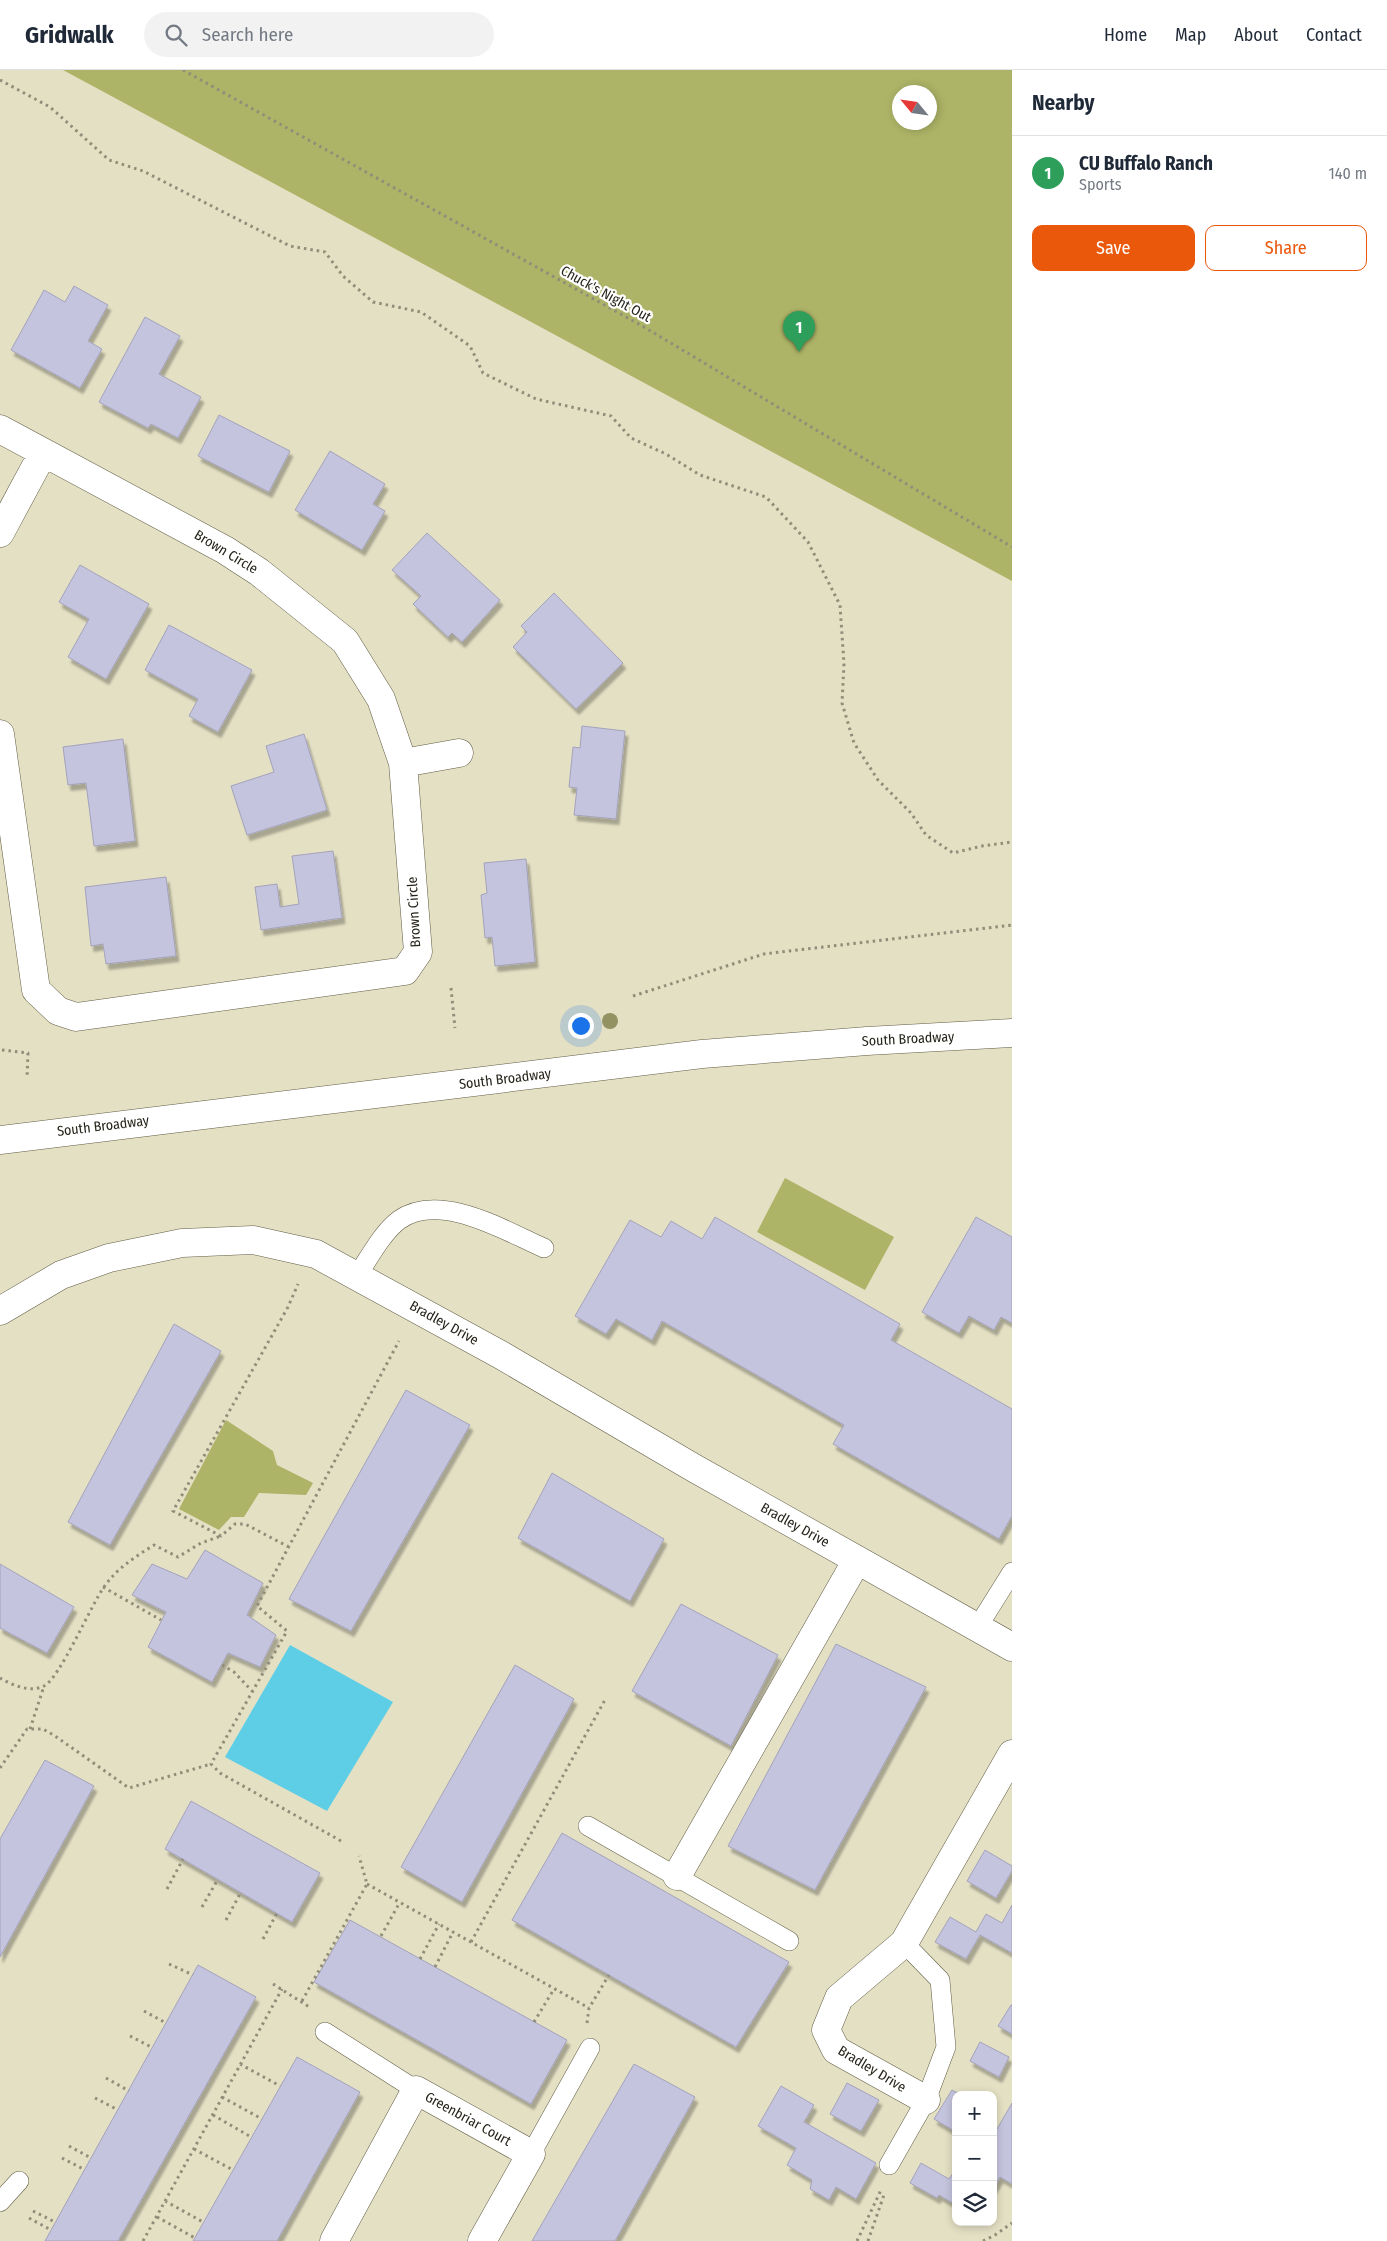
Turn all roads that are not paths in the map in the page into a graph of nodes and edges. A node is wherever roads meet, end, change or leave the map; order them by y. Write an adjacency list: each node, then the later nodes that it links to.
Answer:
1 (0, 429): 2 (main road, Brown Circle)
2 (43, 453): 3 (main road); 6 (main road, Brown Circle)
3 (0, 534)
4 (0, 734): 6 (main road, Brown Circle)
5 (459, 753): 6 (main road)
6 (403, 763)
7 (1012, 1033): 8 (main road, South Broadway)
8 (0, 1140)
9 (544, 1248): 10 (lane)
10 (357, 1276): 11 (main road, Bradley Drive); 12 (main road, Bradley Drive)
11 (0, 1311)
12 (857, 1560): 14 (main road, Bradley Drive); 18 (main road)
13 (1012, 1572): 14 (lane)
14 (977, 1628): 15 (main road, Bradley Drive)
15 (1012, 1647)
16 (1012, 1754): 20 (main road, Bradley Drive)
17 (588, 1826): 18 (lane)
18 (677, 1876): 19 (lane)
19 (789, 1942)
20 (904, 1943): 24 (lane); 24 (main road, Bradley Drive)
21 (325, 2032): 23 (lane)
22 (590, 2048): 25 (lane)
23 (416, 2090): 25 (main road, Greenbriar Court); 29 (main road, Greenbriar Court)
24 (926, 2100): 26 (lane)
25 (531, 2154): 30 (main road)
26 (888, 2173)
27 (19, 2181): 28 (lane)
28 (0, 2202)
29 (334, 2241)
30 (482, 2241)

